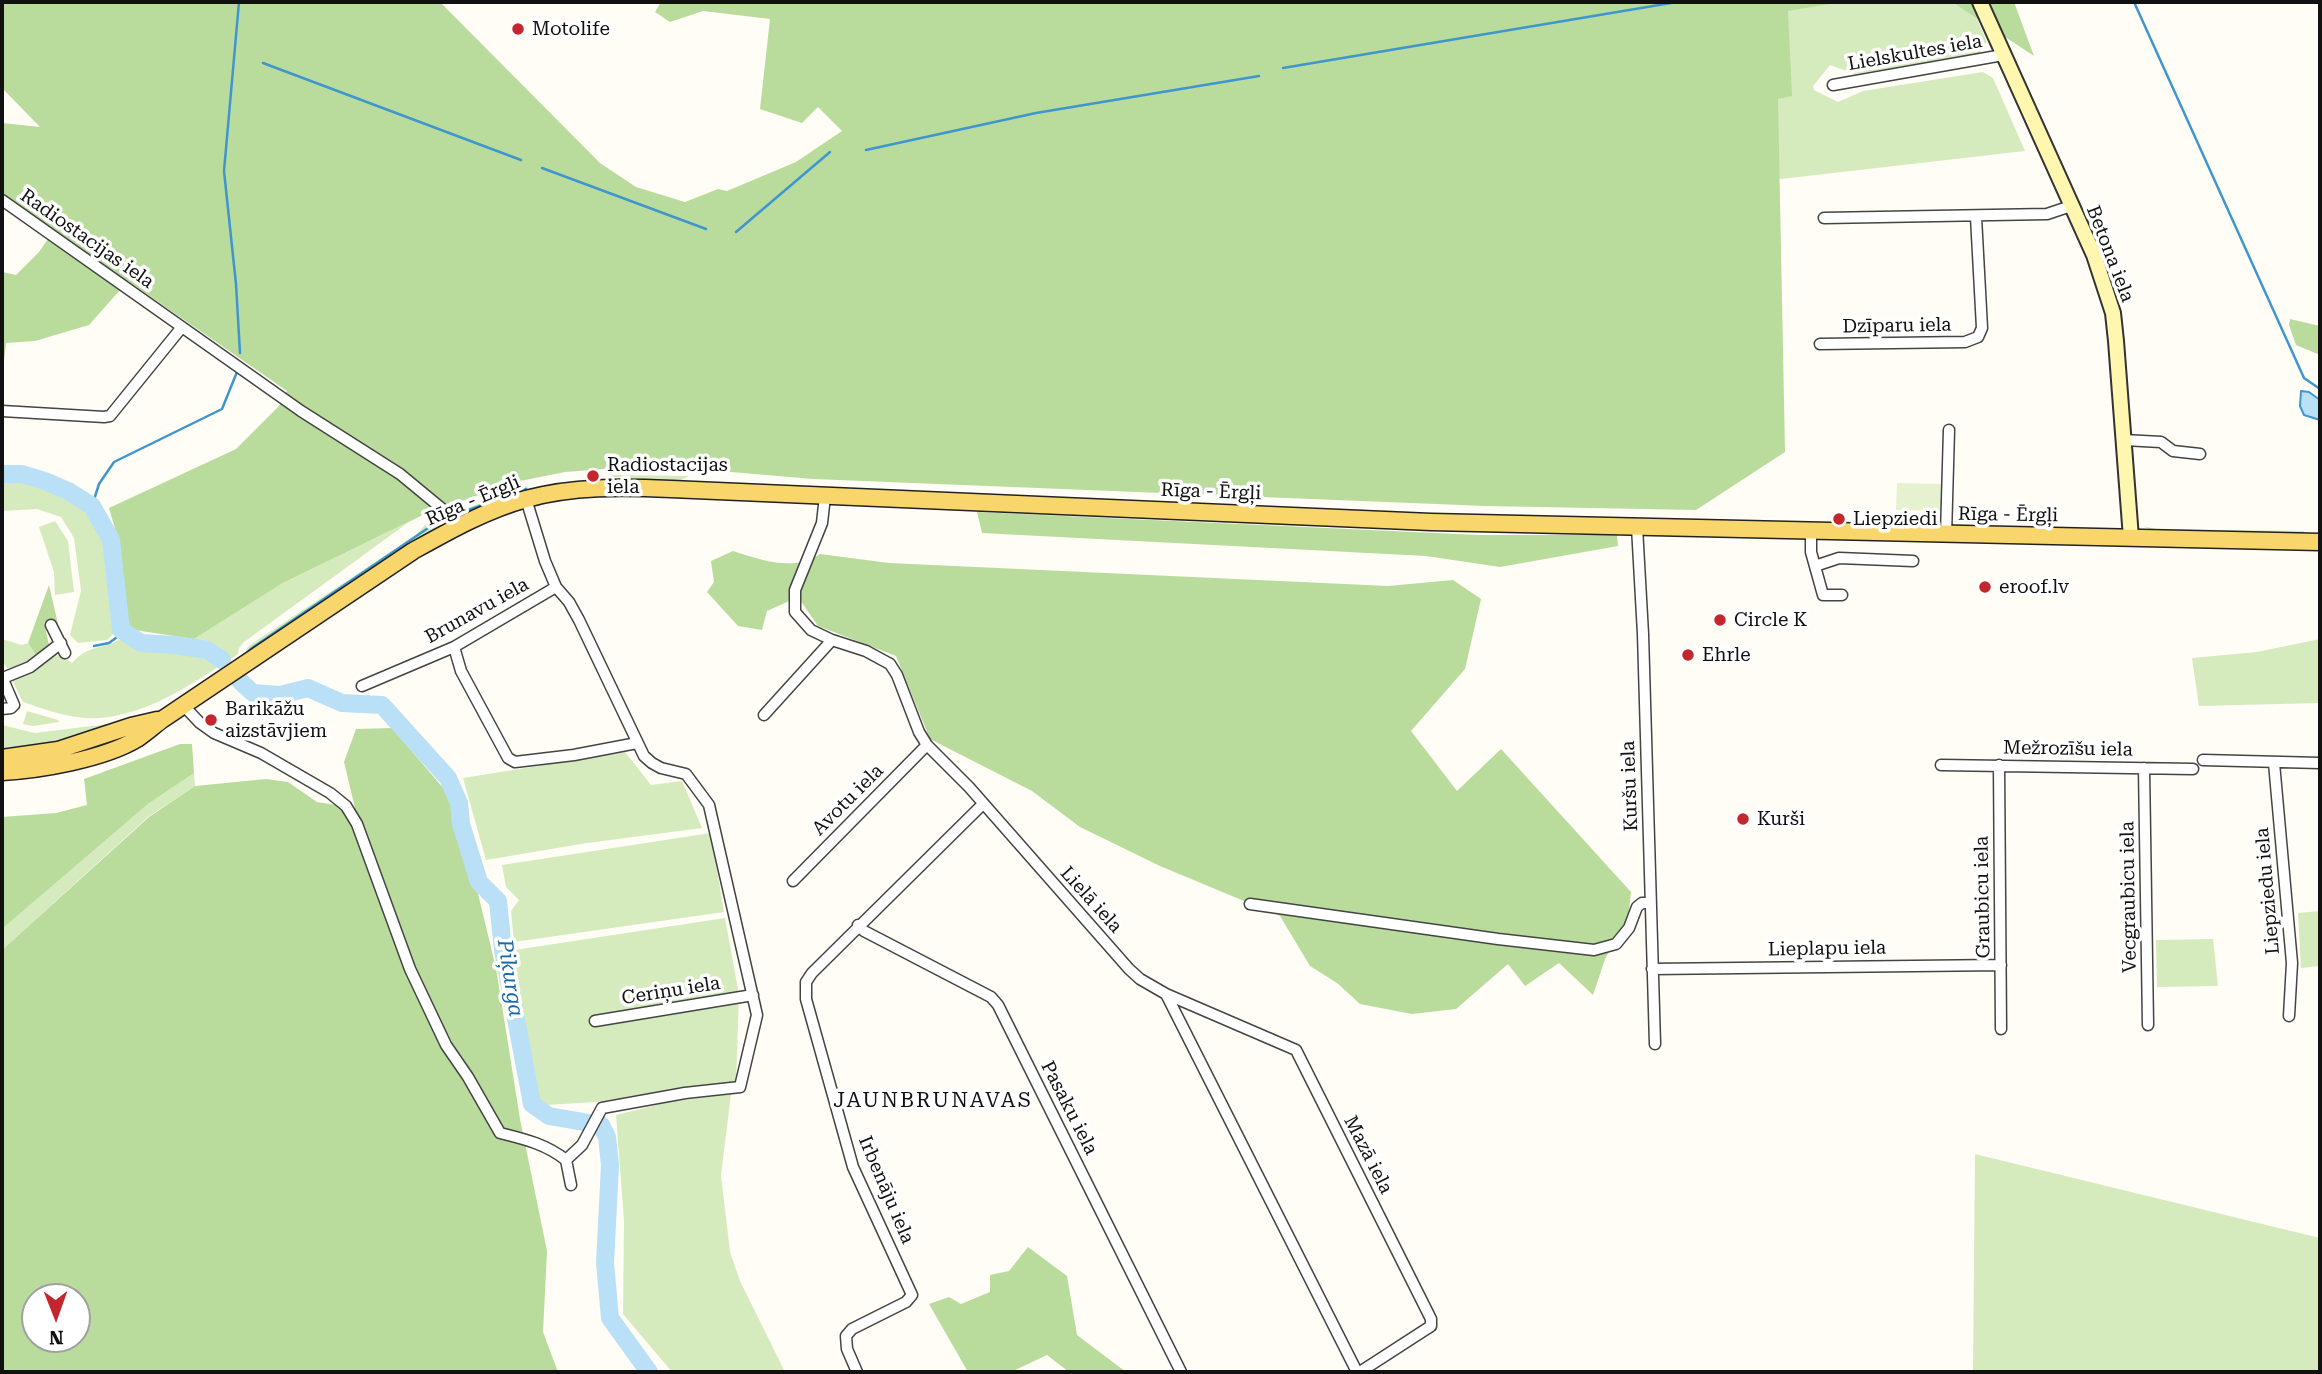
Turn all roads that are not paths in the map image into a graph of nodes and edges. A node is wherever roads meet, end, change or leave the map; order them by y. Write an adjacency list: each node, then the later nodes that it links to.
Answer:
1 (1980, 2): 2 (main road, Betona iela)
2 (2003, 55): 3 (street, Lielskultes iela); 5 (main road, Betona iela)
3 (1833, 85)
4 (2, 200): 8 (street, Radiostacijas iela)
5 (2071, 206): 6 (street); 12 (main road, Betona iela)
6 (1976, 217): 7 (street); 9 (street, Dzīparu iela)
7 (1824, 218)
8 (182, 327): 10 (street); 16 (street, Radiostacijas iela)
9 (1820, 344)
10 (2, 411)
11 (1949, 430): 19 (street)
12 (2124, 440): 13 (street); 20 (main road, Betona iela)
13 (2200, 454)
14 (825, 496): 15 (main road, Rīga - Ērgļi); 17 (main road, Rīga - Ērgļi); 27 (street, Lielā iela)
15 (526, 499): 16 (main road, Rīga - Ērgļi); 24 (street, Brunavu iela)
16 (456, 527): 31 (main road, Rīga - Ērgļi)
17 (1637, 527): 18 (main road, Rīga - Ērgļi); 48 (street, Kuršu iela)
18 (1811, 531): 19 (main road, Rīga - Ērgļi); 23 (street)
19 (1946, 535): 20 (main road, Rīga - Ērgļi)
20 (2131, 538): 21 (main road, Rīga - Ērgļi)
21 (2320, 542)
22 (1913, 561): 23 (street)
23 (1815, 566): 25 (street)
24 (556, 587): 28 (street, Brunavu iela); 35 (street)
25 (1842, 595)
26 (51, 625): 29 (street)
27 (832, 640): 33 (street); 36 (street, Lielā iela)
28 (454, 647): 30 (street, Brunavu iela); 35 (street)
29 (2, 678): 32 (street)
30 (362, 686)
31 (184, 706): 34 (main road, Rīga - Ērgļi); 60 (street)
32 (2, 709)
33 (764, 715)
34 (163, 719): 37 (main road, Rīga - Ērgļi); 45 (main road, Rīga - Ērgļi)
35 (637, 743): 54 (street)
36 (928, 744): 46 (street, Lielā iela); 47 (street, Avotu iela)
37 (2, 758)
38 (2203, 760): 39 (street)
39 (2274, 763): 40 (street); 55 (street, Liepziedu iela)
40 (2320, 763)
41 (1941, 765): 42 (street, Mežrozīšu iela)
42 (1999, 765): 43 (street, Mežrozīšu iela); 51 (street, Graubicu iela)
43 (2144, 768): 44 (street, Mežrozīšu iela); 57 (street, Vecgraubicu iela)
44 (2193, 769)
45 (2, 772)
46 (983, 804): 50 (street, Irbenāju iela); 53 (street, Lielā iela)
47 (793, 881)
48 (1650, 903): 49 (street); 52 (street, Kuršu iela)
49 (1250, 904)
50 (858, 925): 62 (street, Irbenāju iela); 63 (street, Pasaku iela)
51 (2001, 965): 52 (street, Lieplapu iela); 58 (street, Graubicu iela)
52 (1652, 969): 59 (street, Kuršu iela)
53 (1166, 994): 64 (street); 64 (street, Mazā iela)
54 (753, 995): 56 (street, Ceriņu iela); 60 (street)
55 (2289, 1016)
56 (595, 1021)
57 (2148, 1025)
58 (2001, 1029)
59 (1655, 1044)
60 (566, 1160): 61 (street)
61 (571, 1185)
62 (857, 1372)
63 (1181, 1372)
64 (1358, 1372)

